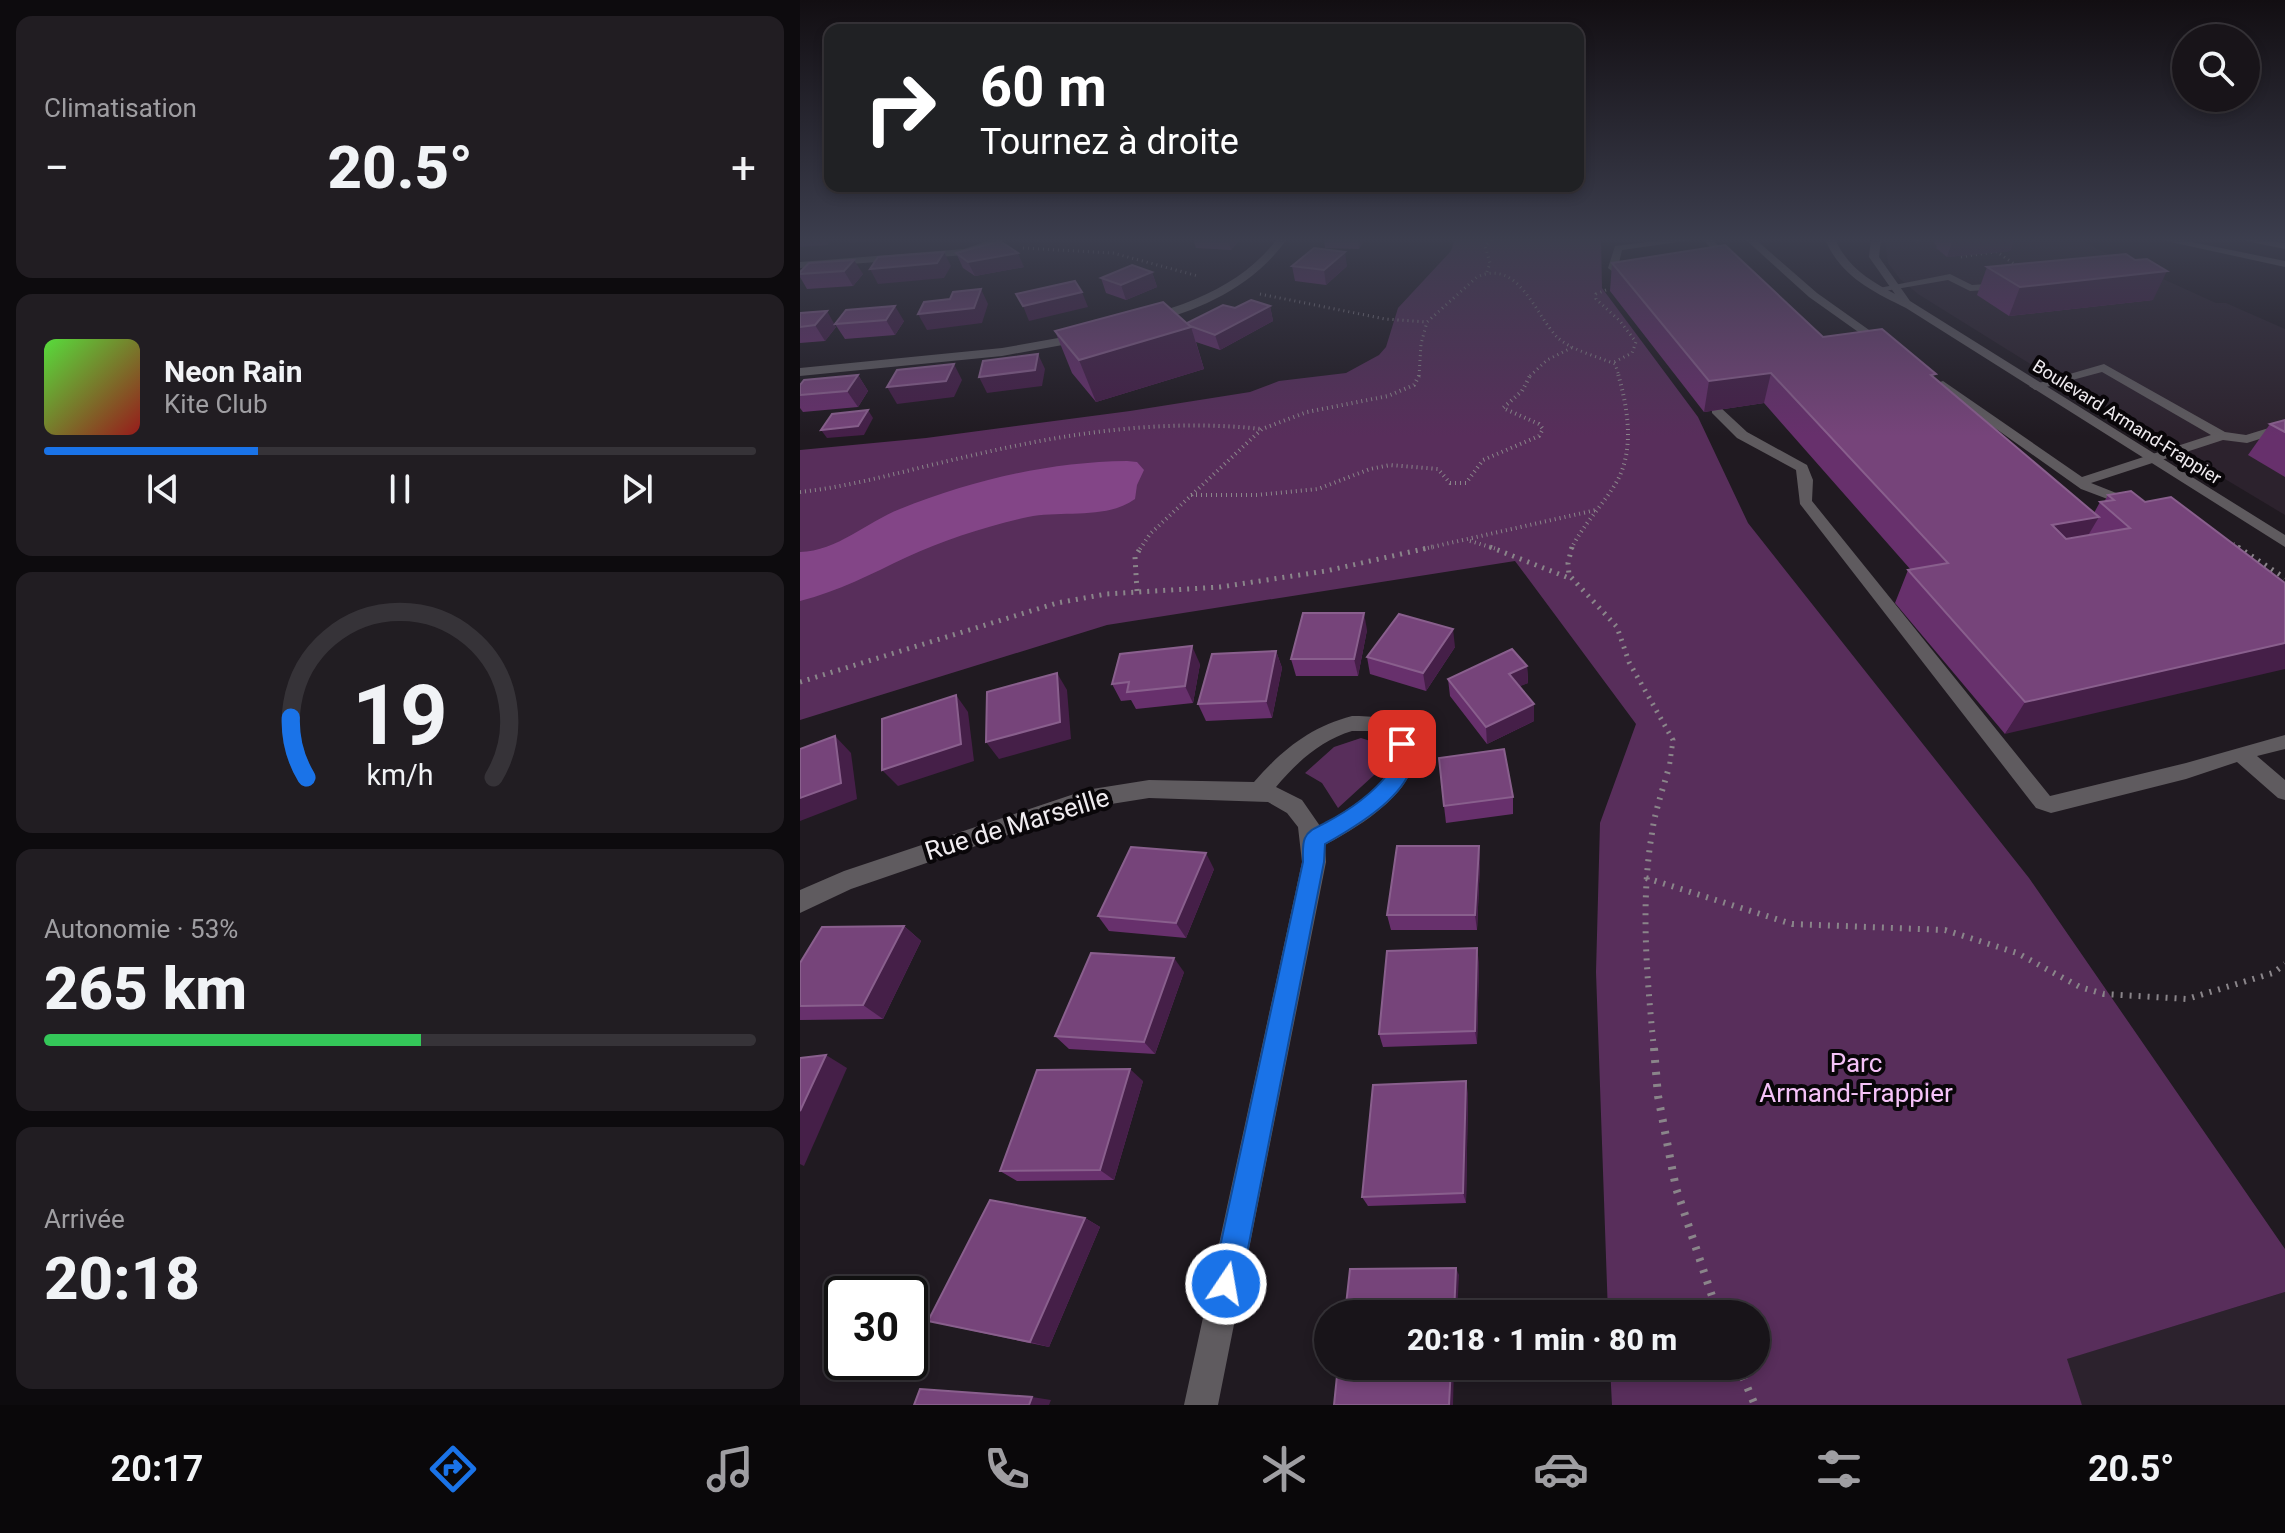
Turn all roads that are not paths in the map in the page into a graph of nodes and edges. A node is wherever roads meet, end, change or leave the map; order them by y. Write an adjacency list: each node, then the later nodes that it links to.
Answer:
1 (1190, 305): 4 (street)
2 (1826, 305): 5 (lane)
3 (1910, 306): 11 (street, Boulevard Armand-Frappier)
4 (1135, 324)
5 (1868, 334): 7 (lane); 8 (lane)
6 (1096, 335): 9 (street)
7 (1850, 336)
8 (1892, 351)
9 (800, 372)
10 (1929, 377): 16 (lane)
11 (2035, 386): 14 (lane); 15 (street, Boulevard Armand-Frappier)
12 (1716, 410): 20 (lane)
13 (2285, 427): 14 (lane)
14 (2222, 436): 15 (lane)
15 (2151, 458): 16 (lane); 18 (street, Boulevard Armand-Frappier)
16 (2080, 482): 17 (lane)
17 (2141, 508)
18 (2285, 542)
19 (2285, 742): 20 (lane)
20 (2240, 753): 22 (lane)
21 (1259, 791): 23 (street, Rue de Marseille); 23 (street); 24 (street, Rue de Marseille)
22 (2285, 792)
23 (1315, 839): 25 (street)
24 (800, 902)
25 (1201, 1405)

